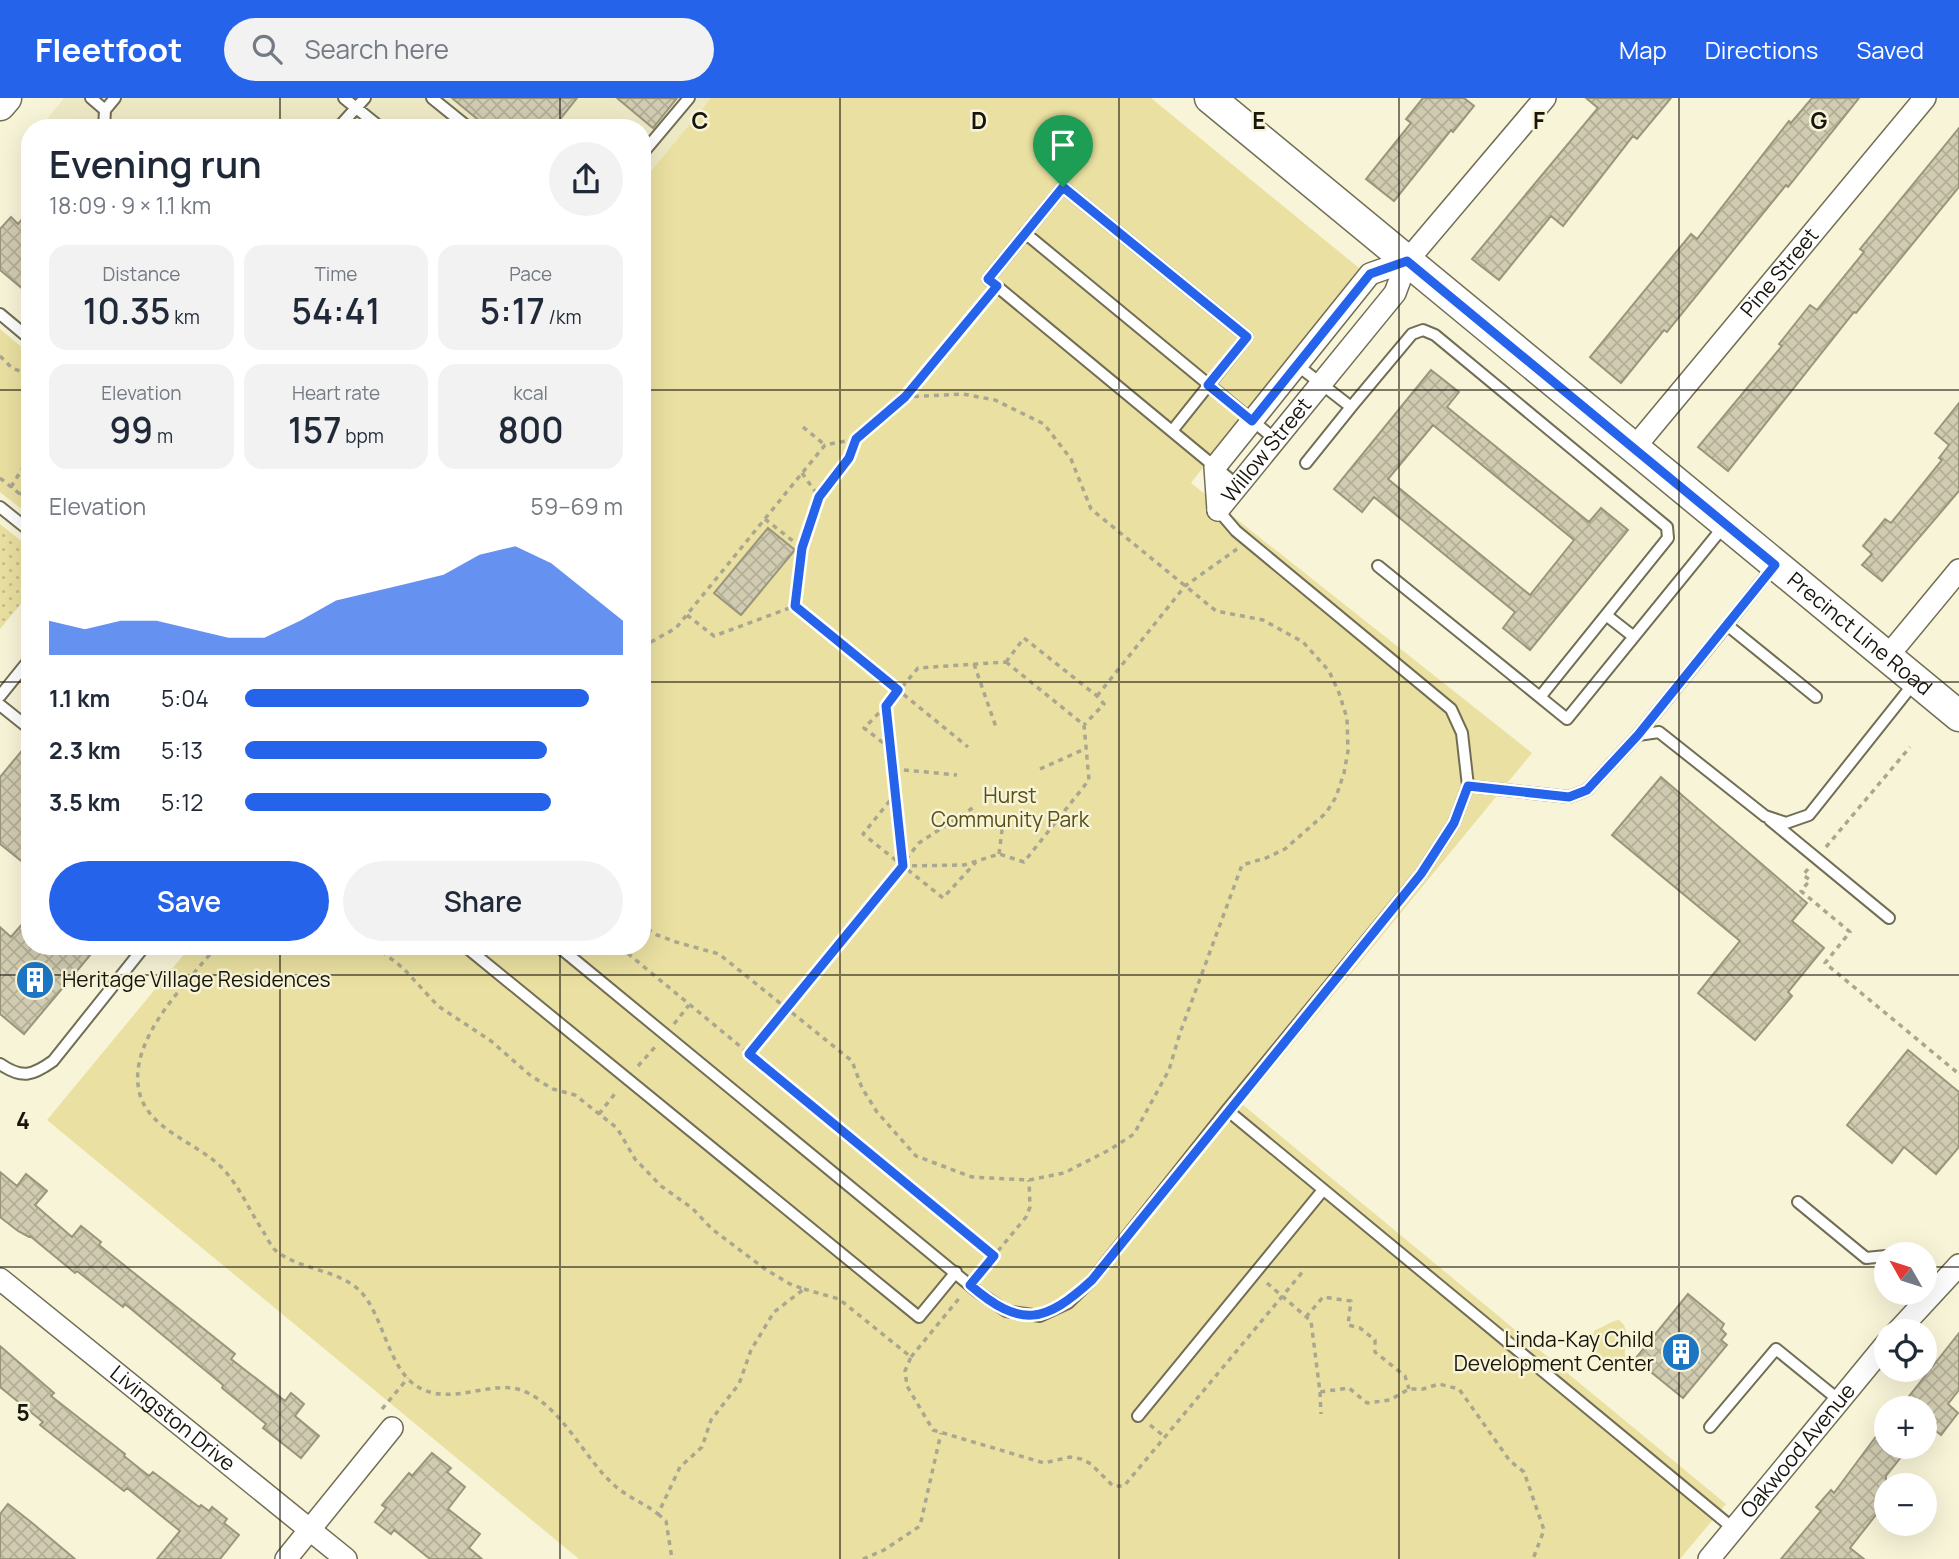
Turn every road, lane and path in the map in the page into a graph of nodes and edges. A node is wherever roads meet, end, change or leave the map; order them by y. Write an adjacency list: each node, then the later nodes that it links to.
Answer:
1 (6, 98): 11 (main road)
2 (91, 98): 13 (lane)
3 (115, 98): 13 (lane)
4 (344, 98): 12 (lane)
5 (365, 98): 12 (lane)
6 (432, 98): 17 (lane)
7 (689, 98): 18 (lane)
8 (1210, 98): 20 (main road, Precinct Line Road)
9 (1545, 98): 20 (street, Willow Street)
10 (1925, 98): 37 (street, Pine Street)
11 (0, 105)
12 (357, 108): 15 (lane); 16 (lane)
13 (106, 110): 14 (lane)
14 (105, 119)
15 (347, 119)
16 (370, 119)
17 (458, 119)
18 (651, 143)
19 (1025, 233): 21 (lane); 28 (lane); 28 (lane)
20 (1407, 261): 25 (street, Willow Street); 27 (street, Willow Street); 37 (main road, Precinct Line Road)
21 (997, 286): 29 (path); 33 (lane)
22 (0, 314): 23 (lane)
23 (21, 332)
24 (0, 356): 26 (path)
25 (1297, 365): 27 (lane); 31 (street, Willow Street)
26 (21, 372)
27 (1321, 383): 30 (lane); 35 (street, Willow Street)
28 (1208, 385): 31 (lane); 33 (lane)
29 (905, 397): 34 (path); 57 (path)
30 (1351, 407): 38 (lane); 60 (lane)
31 (1252, 421): 35 (lane); 39 (street, Willow Street)
32 (803, 427): 36 (path)
33 (1172, 431): 39 (lane)
34 (856, 439): 36 (path); 46 (path)
35 (1276, 440): 43 (street, Willow Street)
36 (825, 445): 41 (path)
37 (1634, 448): 51 (main road, Precinct Line Road)
38 (1306, 463)
39 (1215, 467): 43 (lane); 48 (street, Willow Street)
40 (21, 471): 44 (path)
41 (802, 473): 46 (path); 49 (path)
42 (0, 478): 44 (path)
43 (1237, 485): 48 (street, Willow Street)
44 (11, 487): 45 (path)
45 (20, 495)
46 (819, 497): 53 (path)
47 (0, 507): 50 (lane)
48 (1218, 510): 52 (lane)
49 (765, 519): 53 (path); 59 (path)
50 (21, 524)
51 (1726, 524): 54 (main road, Precinct Line Road); 62 (lane)
52 (1249, 541): 57 (path); 88 (lane)
53 (802, 548): 58 (path)
54 (1775, 565): 61 (lane); 64 (main road, Precinct Line Road)
55 (1378, 566): 72 (lane)
56 (1959, 570): 64 (street)
57 (1185, 586): 71 (path); 115 (path)
58 (795, 606): 59 (path); 69 (path)
59 (687, 615): 63 (path)
60 (1606, 615): 62 (lane); 72 (lane)
61 (1727, 625): 73 (lane); 80 (lane)
62 (1634, 637): 72 (lane)
63 (651, 642)
64 (1888, 657): 68 (main road, Precinct Line Road)
65 (1006, 662): 66 (path); 71 (path); 78 (path)
66 (974, 664): 69 (path); 79 (path)
67 (21, 670): 70 (lane)
68 (1916, 681): 76 (main road, Precinct Line Road); 92 (lane)
69 (898, 690): 75 (path); 81 (path)
70 (0, 696)
71 (1097, 696): 78 (path)
72 (1540, 697)
73 (1816, 697)
74 (0, 705): 77 (lane)
75 (886, 706): 84 (path); 84 (path)
76 (1959, 716)
77 (21, 722)
78 (1084, 724): 83 (path)
79 (997, 730)
80 (1638, 735): 88 (lane); 92 (lane)
81 (968, 747)
82 (1909, 747): 93 (path)
83 (1087, 748): 86 (path); 94 (path)
84 (891, 749): 85 (path)
85 (894, 769): 87 (path); 89 (path)
86 (1040, 769)
87 (957, 775)
88 (1468, 786): 113 (lane)
89 (896, 793): 96 (path); 96 (path)
90 (974, 807): 96 (path)
91 (1004, 814): 94 (path)
92 (1765, 816): 98 (lane)
93 (1826, 847)
94 (999, 853): 95 (path)
95 (976, 862): 96 (path); 96 (path)
96 (903, 866): 107 (path)
97 (1808, 869): 111 (path)
98 (1889, 918)
99 (651, 931): 107 (path)
100 (138, 955): 110 (lane)
101 (210, 955): 132 (path)
102 (386, 955): 114 (path)
103 (476, 955): 112 (lane)
104 (569, 955): 108 (lane)
105 (630, 955): 106 (path)
106 (690, 1005): 108 (path); 109 (path)
107 (786, 1008): 109 (path); 115 (path)
108 (666, 1034): 112 (path); 122 (lane)
109 (749, 1054): 118 (path)
110 (0, 1064)
111 (1959, 1074)
112 (627, 1079): 114 (path); 122 (lane)
113 (1227, 1111): 116 (lane); 125 (lane)
114 (599, 1114): 126 (path)
115 (1029, 1181): 118 (path)
116 (1323, 1190): 123 (lane); 143 (lane)
117 (1798, 1202): 119 (lane)
118 (994, 1256): 125 (path)
119 (1874, 1257)
120 (1959, 1265): 129 (street)
121 (1305, 1269): 127 (path)
122 (956, 1272): 125 (lane)
123 (1255, 1273): 127 (path); 137 (lane)
124 (0, 1279): 142 (street, Livingston Drive)
125 (970, 1285): 130 (path)
126 (804, 1289): 130 (path); 141 (path)
127 (1282, 1297): 128 (path); 140 (path)
128 (1306, 1317): 133 (path); 134 (path)
129 (1909, 1319)
130 (911, 1357): 140 (path)
131 (1874, 1359): 135 (street, Oakwood Avenue)
132 (408, 1378): 139 (path); 141 (path)
133 (1409, 1389): 134 (path); 148 (path)
134 (1320, 1392): 136 (path)
135 (1840, 1401): 138 (lane); 143 (street, Oakwood Avenue)
136 (1321, 1414)
137 (1139, 1416)
138 (1710, 1427)
139 (392, 1428): 142 (street)
140 (941, 1433): 147 (path)
141 (658, 1514): 146 (path)
142 (309, 1529): 144 (street); 145 (street, Livingston Drive)
143 (1734, 1529): 149 (street, Oakwood Avenue)
144 (286, 1559)
145 (346, 1559)
146 (672, 1559)
147 (863, 1559)
148 (1533, 1559)
149 (1709, 1559)

